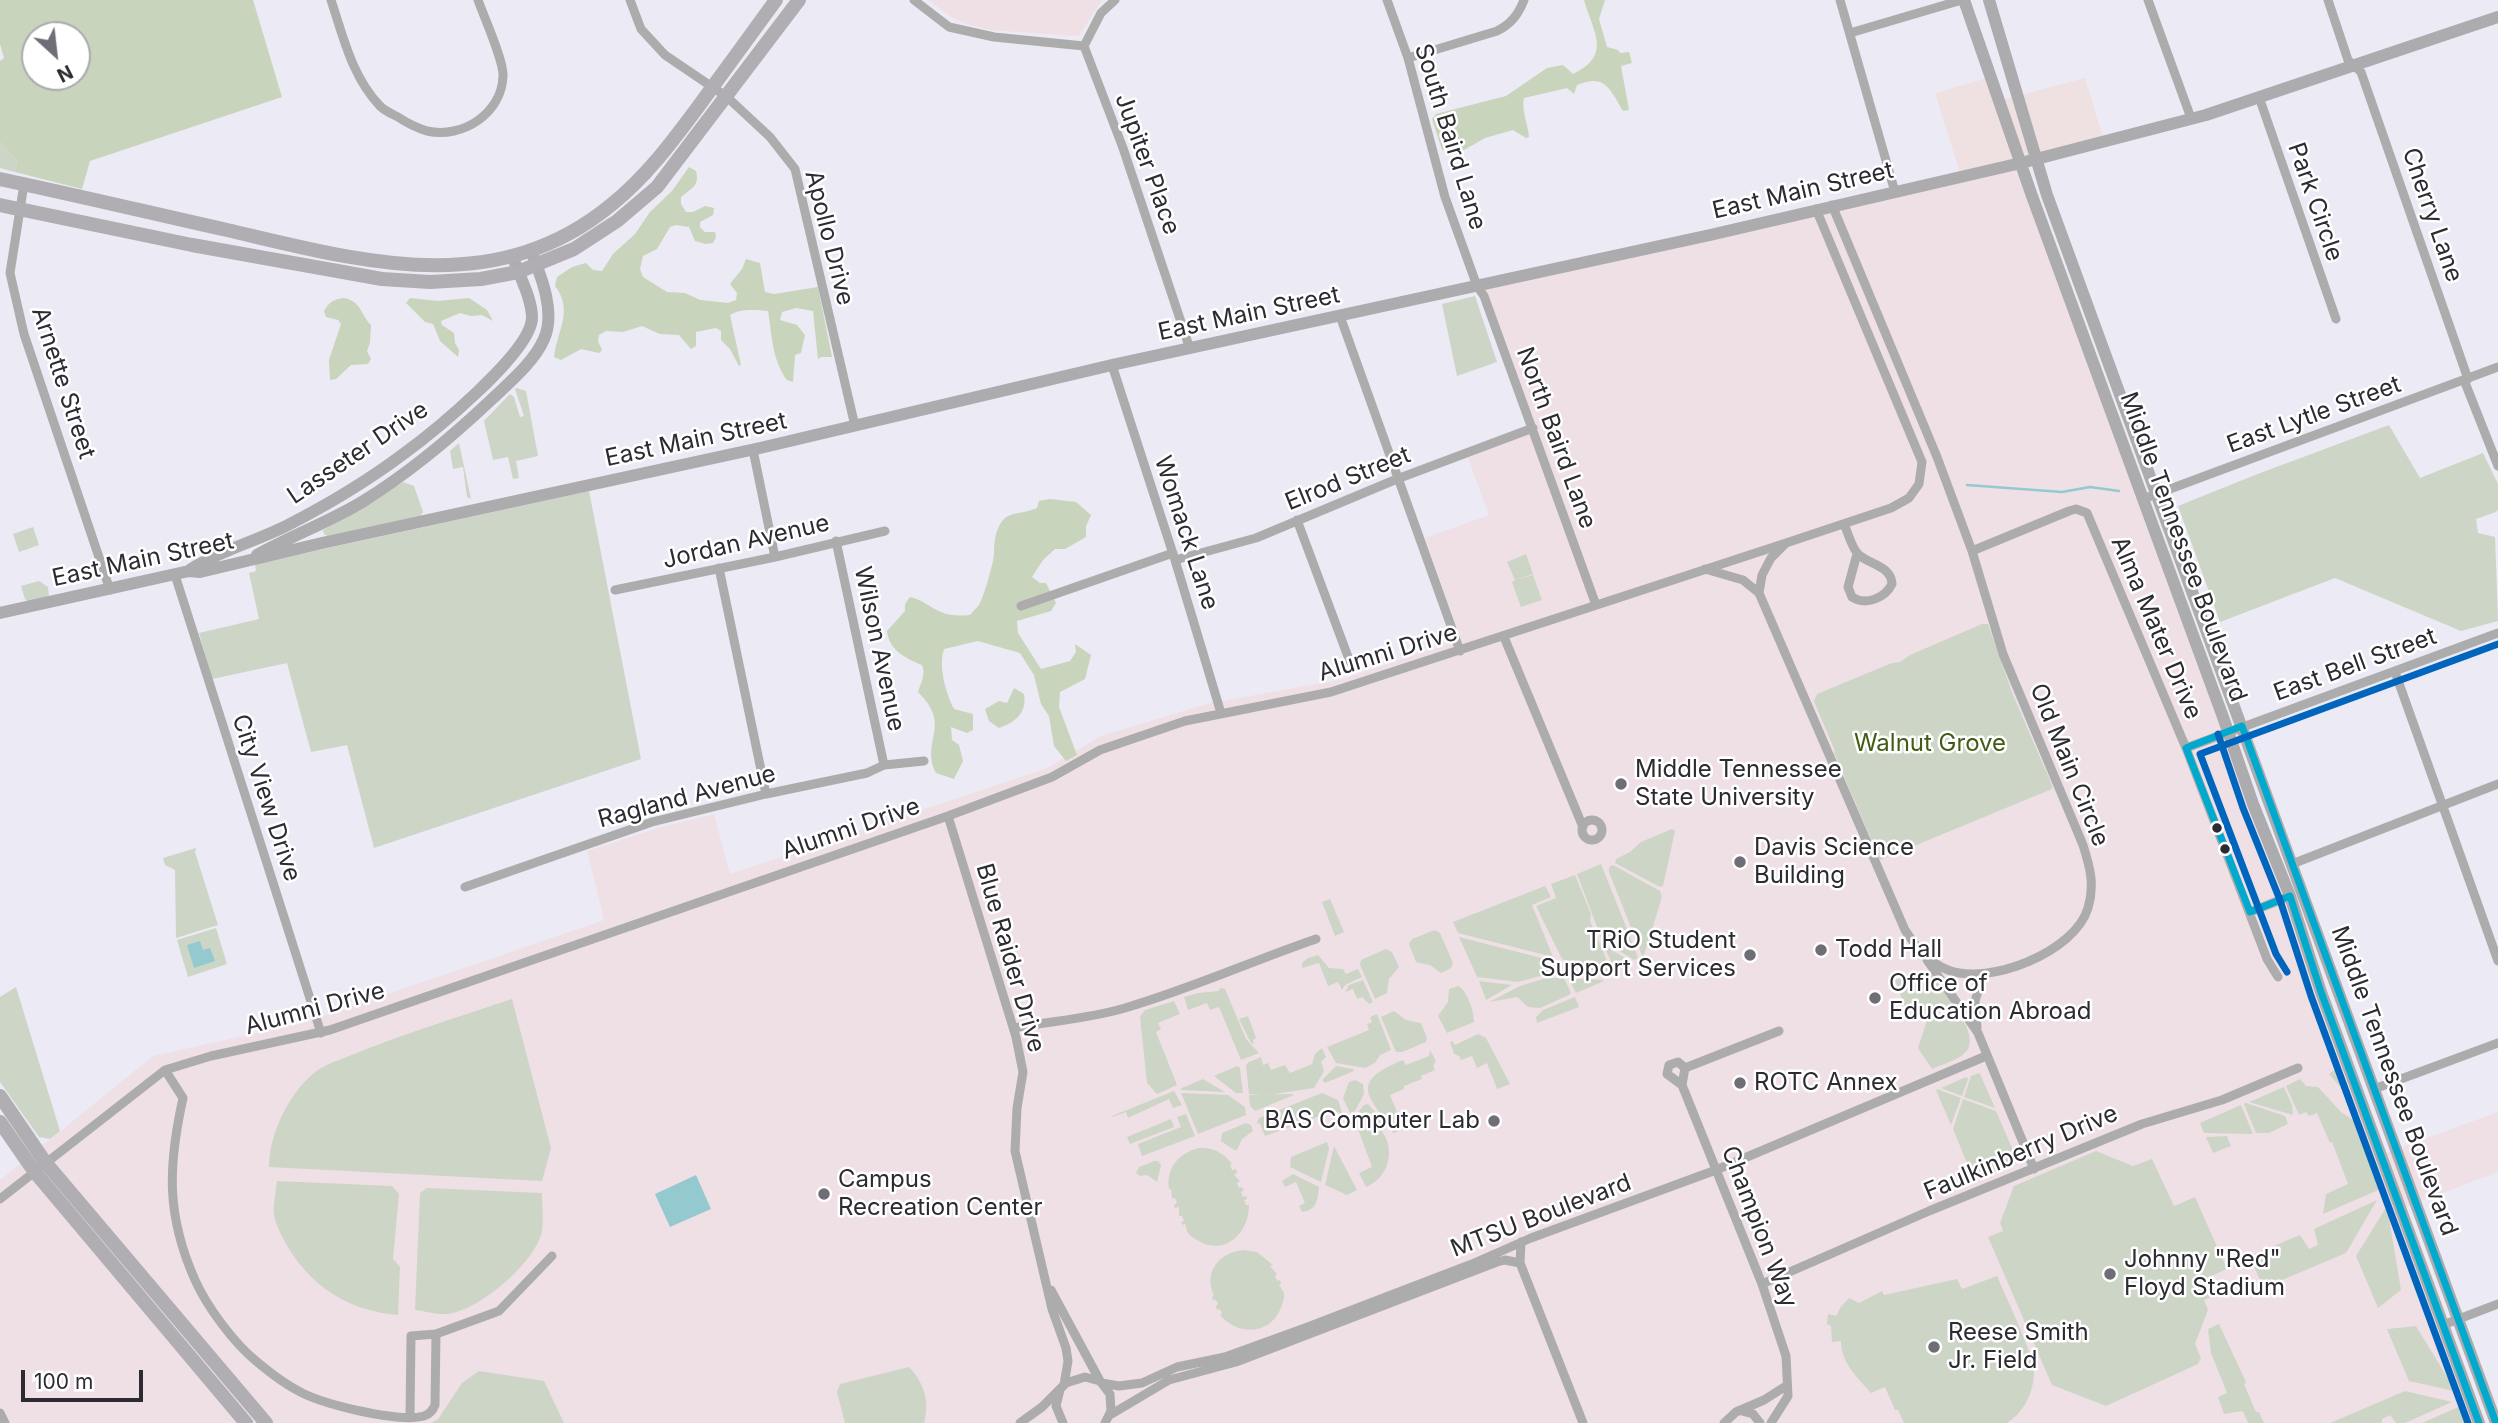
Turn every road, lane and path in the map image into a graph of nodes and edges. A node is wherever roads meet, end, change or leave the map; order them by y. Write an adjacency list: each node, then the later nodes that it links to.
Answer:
1 (331, 0): 2 (street)
2 (478, 0)
3 (630, 0): 20 (street, Apollo Drive)
4 (776, 0): 20 (main road)
5 (799, 0): 21 (main road)
6 (914, 0): 17 (street)
7 (1115, 0): 17 (street)
8 (1387, 0): 18 (street, South Baird Lane)
9 (1524, 0): 18 (street)
10 (1840, 0): 16 (street)
11 (1963, 0): 16 (street); 25 (street, Middle Tennessee Boulevard)
12 (1989, 0): 24 (street, Middle Tennessee Boulevard)
13 (2148, 0): 23 (street)
14 (2328, 0): 19 (street, Cherry Lane)
15 (2498, 17): 19 (street, East Main Street)
16 (1850, 33): 28 (street)
17 (1084, 46): 40 (street, Jupiter Place)
18 (1408, 58): 37 (street, South Baird Lane)
19 (2356, 65): 22 (street, East Main Street); 43 (street, Cherry Lane)
20 (712, 88): 21 (street, Apollo Drive); 33 (main road)
21 (727, 97): 35 (main road); 44 (street, Apollo Drive)
22 (2259, 97): 23 (street, East Main Street); 39 (street, Park Circle)
23 (2191, 118): 24 (street, East Main Street)
24 (2035, 159): 25 (street, East Main Street); 51 (street, Middle Tennessee Boulevard)
25 (2021, 163): 28 (street, East Main Street); 52 (street, Middle Tennessee Boulevard)
26 (0, 179): 27 (main road)
27 (24, 184): 31 (street, Arnette Street); 34 (main road)
28 (1895, 192): 30 (street, East Main Street)
29 (0, 205): 31 (main road)
30 (1832, 205): 32 (street, East Main Street); 47 (street, Old Main Circle)
31 (21, 209): 36 (main road); 69 (street, Arnette Street)
32 (1816, 209): 37 (street, East Main Street); 48 (street)
33 (531, 251): 34 (main road); 35 (street, Lasseter Drive)
34 (513, 257): 36 (street, Lasseter Drive)
35 (537, 265): 36 (main road); 56 (street, Lasseter Drive)
36 (518, 272): 56 (street, Lasseter Drive)
37 (1477, 286): 38 (street, East Main Street); 45 (street, North Baird Lane)
38 (1340, 316): 40 (street, East Main Street); 50 (street)
39 (2336, 319)
40 (1191, 349): 41 (street, East Main Street)
41 (1112, 365): 44 (street, East Main Street); 63 (street, Womack Lane)
42 (2498, 368): 43 (street, East Lytle Street)
43 (2466, 379): 49 (street, Cherry Lane); 51 (street, East Lytle Street)
44 (855, 426): 46 (street, East Main Street)
45 (1533, 428): 50 (street, Elrod Street); 72 (street, North Baird Lane)
46 (753, 450): 57 (street, East Main Street); 62 (street)
47 (1937, 457): 48 (street); 60 (street, Old Main Circle)
48 (1922, 462): 54 (street)
49 (2498, 466)
50 (1397, 479): 53 (street, Elrod Street); 77 (street)
51 (2157, 494): 52 (street, East Lytle Street); 81 (street, Middle Tennessee Boulevard)
52 (2143, 499): 82 (street, Middle Tennessee Boulevard)
53 (1297, 520): 63 (street, Elrod Street); 78 (street)
54 (1844, 524): 59 (street); 61 (street)
55 (885, 531): 58 (street, Jordan Avenue)
56 (288, 533): 57 (street); 64 (street, Lasseter Drive); 67 (street, Lasseter Drive)
57 (333, 541): 64 (street, East Main Street)
58 (836, 541): 62 (street, Jordan Avenue); 85 (street, Wilson Avenue)
59 (1786, 543): 66 (street, Alumni Drive); 71 (street)
60 (1972, 551): 83 (street, Alma Mater Drive); 98 (street, Old Main Circle)
61 (1857, 554): 61 (street)
62 (775, 557): 65 (street, Jordan Avenue)
63 (1174, 557): 73 (street, Elrod Street); 80 (street, Womack Lane)
64 (250, 559): 67 (street, East Main Street)
65 (719, 568): 70 (street, Jordan Avenue); 87 (street)
66 (1703, 569): 71 (street); 72 (street, Alumni Drive)
67 (189, 570): 68 (street, East Main Street)
68 (175, 575): 69 (street, East Main Street); 102 (street, City View Drive)
69 (110, 590): 74 (street, East Main Street)
70 (615, 590)
71 (1759, 593): 96 (street, Old Main Circle)
72 (1596, 605): 76 (street, Alumni Drive)
73 (1021, 606)
74 (0, 613)
75 (2498, 633): 79 (street, East Bell Street)
76 (1504, 637): 77 (street, Alumni Drive); 90 (street)
77 (1460, 650): 80 (street, Alumni Drive)
78 (1350, 662)
79 (2395, 672): 81 (street, East Bell Street); 88 (street)
80 (1221, 713): 89 (street, Alumni Drive)
81 (2242, 726): 82 (street, East Bell Street); 91 (street, Middle Tennessee Boulevard)
82 (2228, 731): 83 (street, East Bell Street); 93 (street, Middle Tennessee Boulevard)
83 (2186, 748): 94 (street, Alma Mater Drive)
84 (923, 761): 85 (street, Ragland Avenue)
85 (884, 765): 87 (street, Ragland Avenue)
86 (2498, 784): 88 (street)
87 (766, 794): 92 (street, Ragland Avenue)
88 (2441, 806): 91 (street); 97 (street)
89 (948, 816): 100 (street, Blue Raider Drive); 102 (street, Alumni Drive)
90 (1583, 827)
91 (2292, 864): 110 (street, Middle Tennessee Boulevard)
92 (465, 887)
93 (2290, 896): 94 (street); 124 (street, Middle Tennessee Boulevard)
94 (2250, 912): 99 (street, Alma Mater Drive)
95 (1316, 939): 100 (street)
96 (1924, 956): 98 (street, Old Main Circle); 103 (street)
97 (2498, 961)
98 (1983, 975): 103 (street)
99 (2278, 977)
100 (1014, 1028): 120 (street, Blue Raider Drive)
101 (1779, 1031): 106 (street)
102 (321, 1033): 108 (street, Alumni Drive)
103 (1978, 1033): 105 (street)
104 (2498, 1043): 110 (street)
105 (1986, 1056): 114 (street); 115 (street, MTSU Boulevard)
106 (1685, 1068): 109 (street); 109 (street, Champion Way)
107 (2298, 1068): 114 (street, Faulkinberry Drive)
108 (165, 1070): 113 (street, Alumni Drive); 131 (street)
109 (1682, 1085): 115 (street, Champion Way)
110 (2374, 1089): 123 (street, Middle Tennessee Boulevard)
111 (0, 1096): 113 (main road)
112 (0, 1122): 113 (main road)
113 (39, 1166): 116 (street, Alumni Drive); 134 (main road); 135 (main road)
114 (2035, 1169): 121 (street, Faulkinberry Drive)
115 (1716, 1170): 117 (street, MTSU Boulevard); 121 (street, Champion Way)
116 (0, 1199)
117 (1521, 1242): 119 (street); 126 (street, MTSU Boulevard)
118 (552, 1256): 125 (street)
119 (1520, 1263): 132 (street, MTSU Boulevard); 138 (street)
120 (1045, 1275): 126 (street, Blue Raider Drive); 128 (street, Blue Raider Drive)
121 (1762, 1284): 127 (street, Champion Way)
122 (2498, 1304): 123 (street)
123 (2459, 1320): 124 (street); 143 (street, Middle Tennessee Boulevard)
124 (2443, 1325): 142 (street, Middle Tennessee Boulevard)
125 (436, 1335): 131 (street); 131 (street)
126 (1101, 1382): 128 (street, MTSU Boulevard); 132 (street, Blue Raider Drive)
127 (1786, 1386): 129 (street); 141 (street, Champion Way)
128 (1063, 1387): 136 (street); 137 (street, Blue Raider Drive)
129 (1742, 1411): 139 (street); 140 (street)
130 (0, 1413): 133 (street)
131 (410, 1417)
132 (1108, 1420)
133 (5, 1423)
134 (246, 1423)
135 (266, 1423)
136 (1020, 1423)
137 (1063, 1423)
138 (1583, 1423)
139 (1724, 1423)
140 (1760, 1423)
141 (1771, 1423)
142 (2479, 1423)
143 (2496, 1423)

